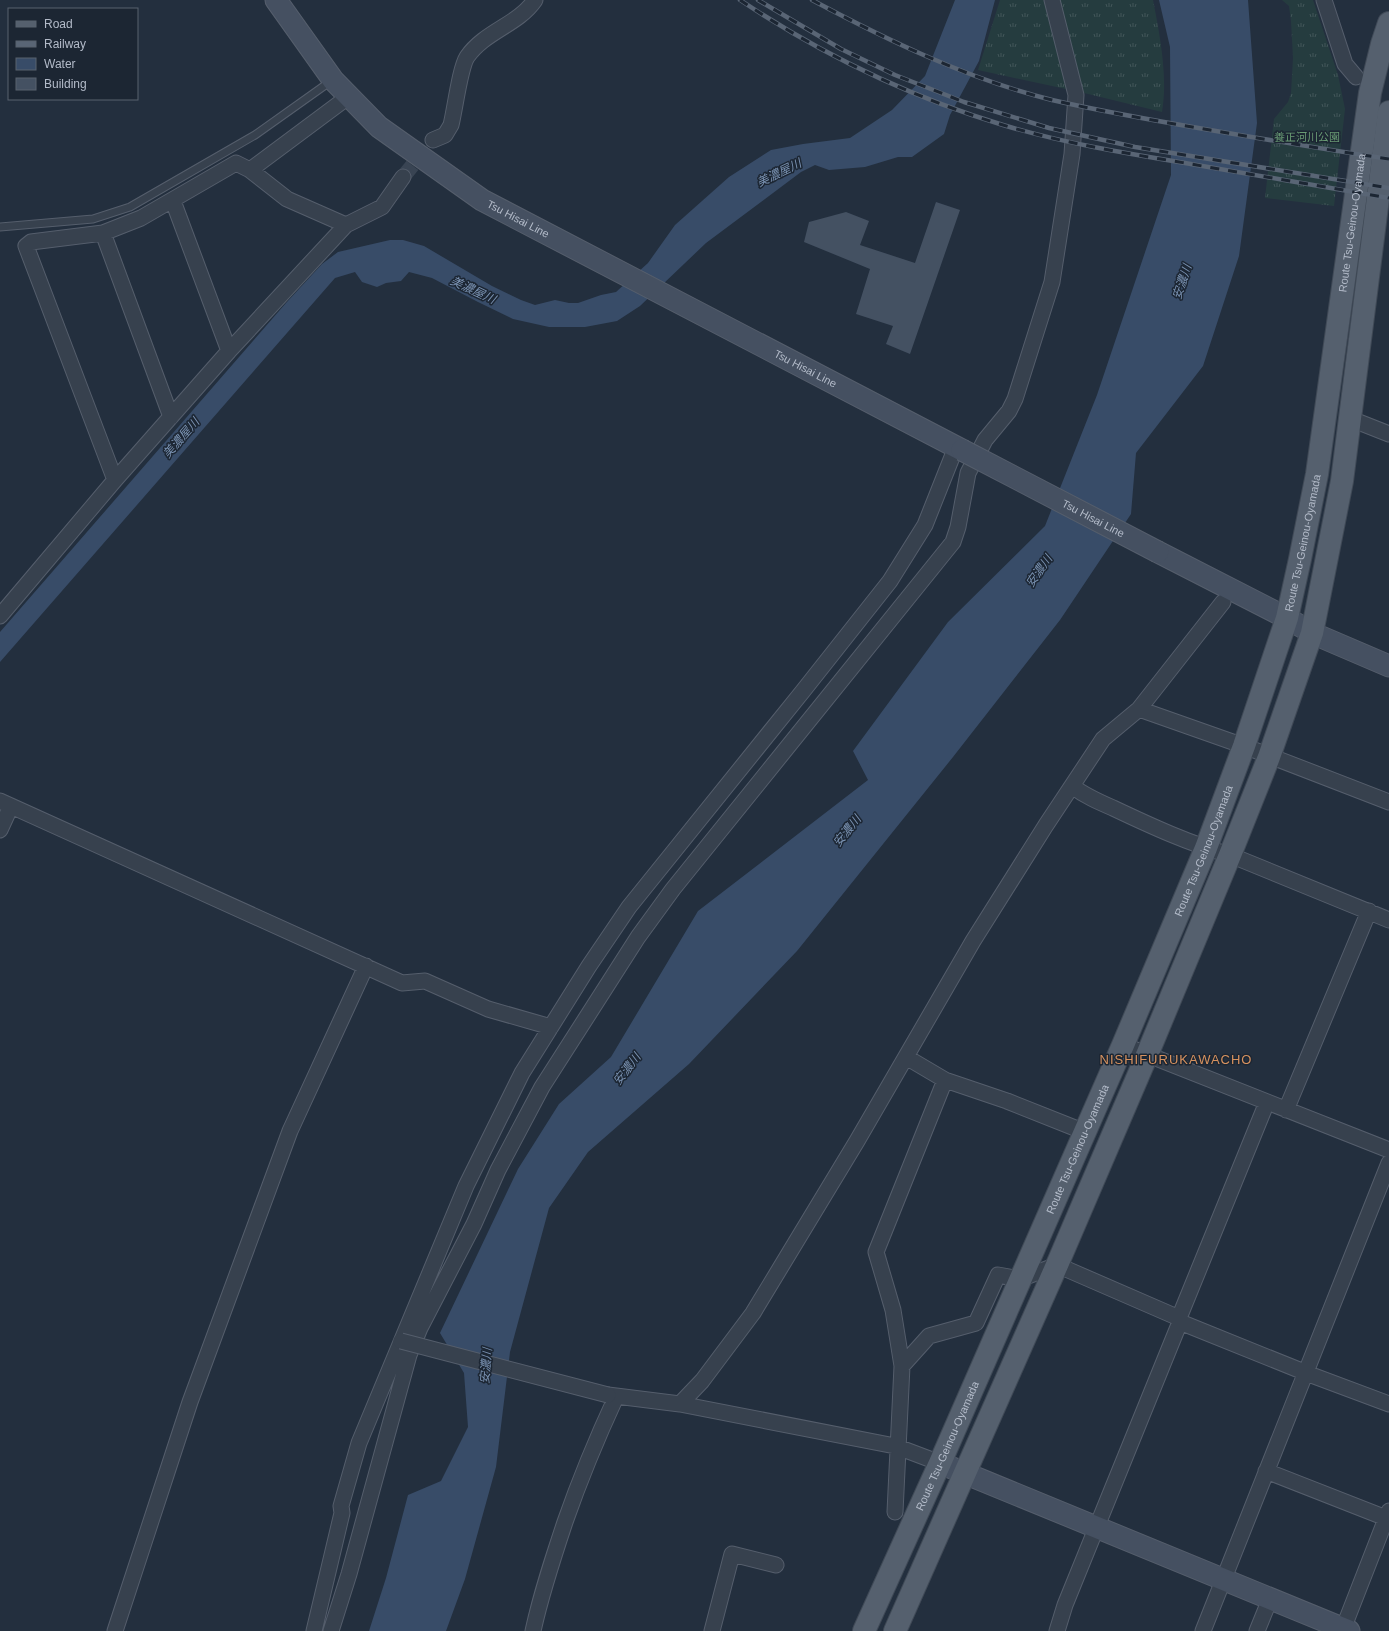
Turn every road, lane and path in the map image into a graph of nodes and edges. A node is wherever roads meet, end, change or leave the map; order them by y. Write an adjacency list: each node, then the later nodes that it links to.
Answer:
1 (276, 0): 7 (main road, Tsu Hisai Line)
2 (535, 0): 10 (street)
3 (1052, 0): 72 (street)
4 (1324, 0): 6 (street)
5 (1389, 23): 25 (main road, Route Tsu-Geinou-Oyamada)
6 (1356, 77)
7 (333, 80): 8 (main road, Tsu Hisai Line); 15 (lane)
8 (348, 96): 11 (street); 21 (main road, Tsu Hisai Line)
9 (1389, 112): 19 (main road, Route Tsu-Geinou-Oyamada)
10 (433, 140)
11 (250, 170): 13 (street); 14 (street)
12 (403, 177): 14 (street)
13 (173, 201): 16 (street); 17 (street)
14 (346, 225): 17 (street)
15 (0, 227)
16 (103, 233): 18 (street); 22 (street)
17 (230, 351): 18 (street)
18 (172, 417): 22 (street)
19 (1351, 419): 20 (street); 26 (main road, Route Tsu-Geinou-Oyamada)
20 (1389, 434)
21 (959, 448): 25 (main road, Tsu Hisai Line, bridge); 40 (street)
22 (115, 480): 24 (street)
23 (1223, 602): 28 (street)
24 (0, 616)
25 (1287, 618): 26 (main road, Tsu Hisai Line); 29 (main road, Route Tsu-Geinou-Oyamada)
26 (1312, 633): 27 (main road, Tsu Hisai Line); 30 (main road, Route Tsu-Geinou-Oyamada)
27 (1389, 666)
28 (1139, 708): 29 (street); 31 (street)
29 (1244, 746): 30 (street); 35 (main road, Route Tsu-Geinou-Oyamada)
30 (1269, 757): 32 (street); 36 (main road, Route Tsu-Geinou-Oyamada)
31 (1072, 786): 35 (street); 43 (street)
32 (1389, 802)
33 (6, 803): 34 (street); 39 (street)
34 (0, 830)
35 (1206, 848): 36 (street); 41 (main road, Route Tsu-Geinou-Oyamada)
36 (1230, 855): 37 (street); 42 (main road, Route Tsu-Geinou-Oyamada)
37 (1369, 911): 38 (street); 46 (street)
38 (1389, 920)
39 (366, 966): 40 (street); 70 (street)
40 (551, 1027): 53 (street)
41 (1123, 1045): 42 (street); 47 (main road, Route Tsu-Geinou-Oyamada)
42 (1147, 1055): 45 (street); 50 (main road, Route Tsu-Geinou-Oyamada)
43 (906, 1057): 44 (street); 57 (street)
44 (945, 1080): 47 (street); 54 (street)
45 (1267, 1102): 46 (street); 52 (street)
46 (1286, 1110): 48 (street)
47 (1085, 1132): 51 (main road, Route Tsu-Geinou-Oyamada)
48 (1389, 1150)
49 (1389, 1163): 55 (street)
50 (1057, 1265): 51 (street); 52 (street); 62 (main road, Route Tsu-Geinou-Oyamada)
51 (1020, 1279): 54 (street); 60 (main road, Route Tsu-Geinou-Oyamada)
52 (1180, 1320): 55 (street); 65 (street)
53 (401, 1341): 56 (street, bridge); 71 (street)
54 (902, 1366): 59 (street)
55 (1306, 1372): 58 (street); 61 (street)
56 (612, 1396): 57 (street); 73 (street)
57 (680, 1404): 59 (street)
58 (1389, 1404)
59 (898, 1447): 60 (street); 63 (street)
60 (940, 1463): 62 (main road); 75 (main road, Route Tsu-Geinou-Oyamada)
61 (1266, 1471): 64 (street); 67 (street)
62 (964, 1473): 65 (main road); 76 (main road, Route Tsu-Geinou-Oyamada)
63 (895, 1512)
64 (1388, 1514): 69 (street)
65 (1096, 1528): 67 (main road); 77 (street)
66 (776, 1565): 74 (street)
67 (1223, 1580): 68 (main road); 78 (street)
68 (1270, 1599): 69 (main road); 79 (street)
69 (1346, 1630)
70 (115, 1631)
71 (314, 1631)
72 (332, 1631)
73 (533, 1631)
74 (712, 1631)
75 (864, 1631)
76 (895, 1631)
77 (1057, 1631)
78 (1202, 1631)
79 (1257, 1631)

